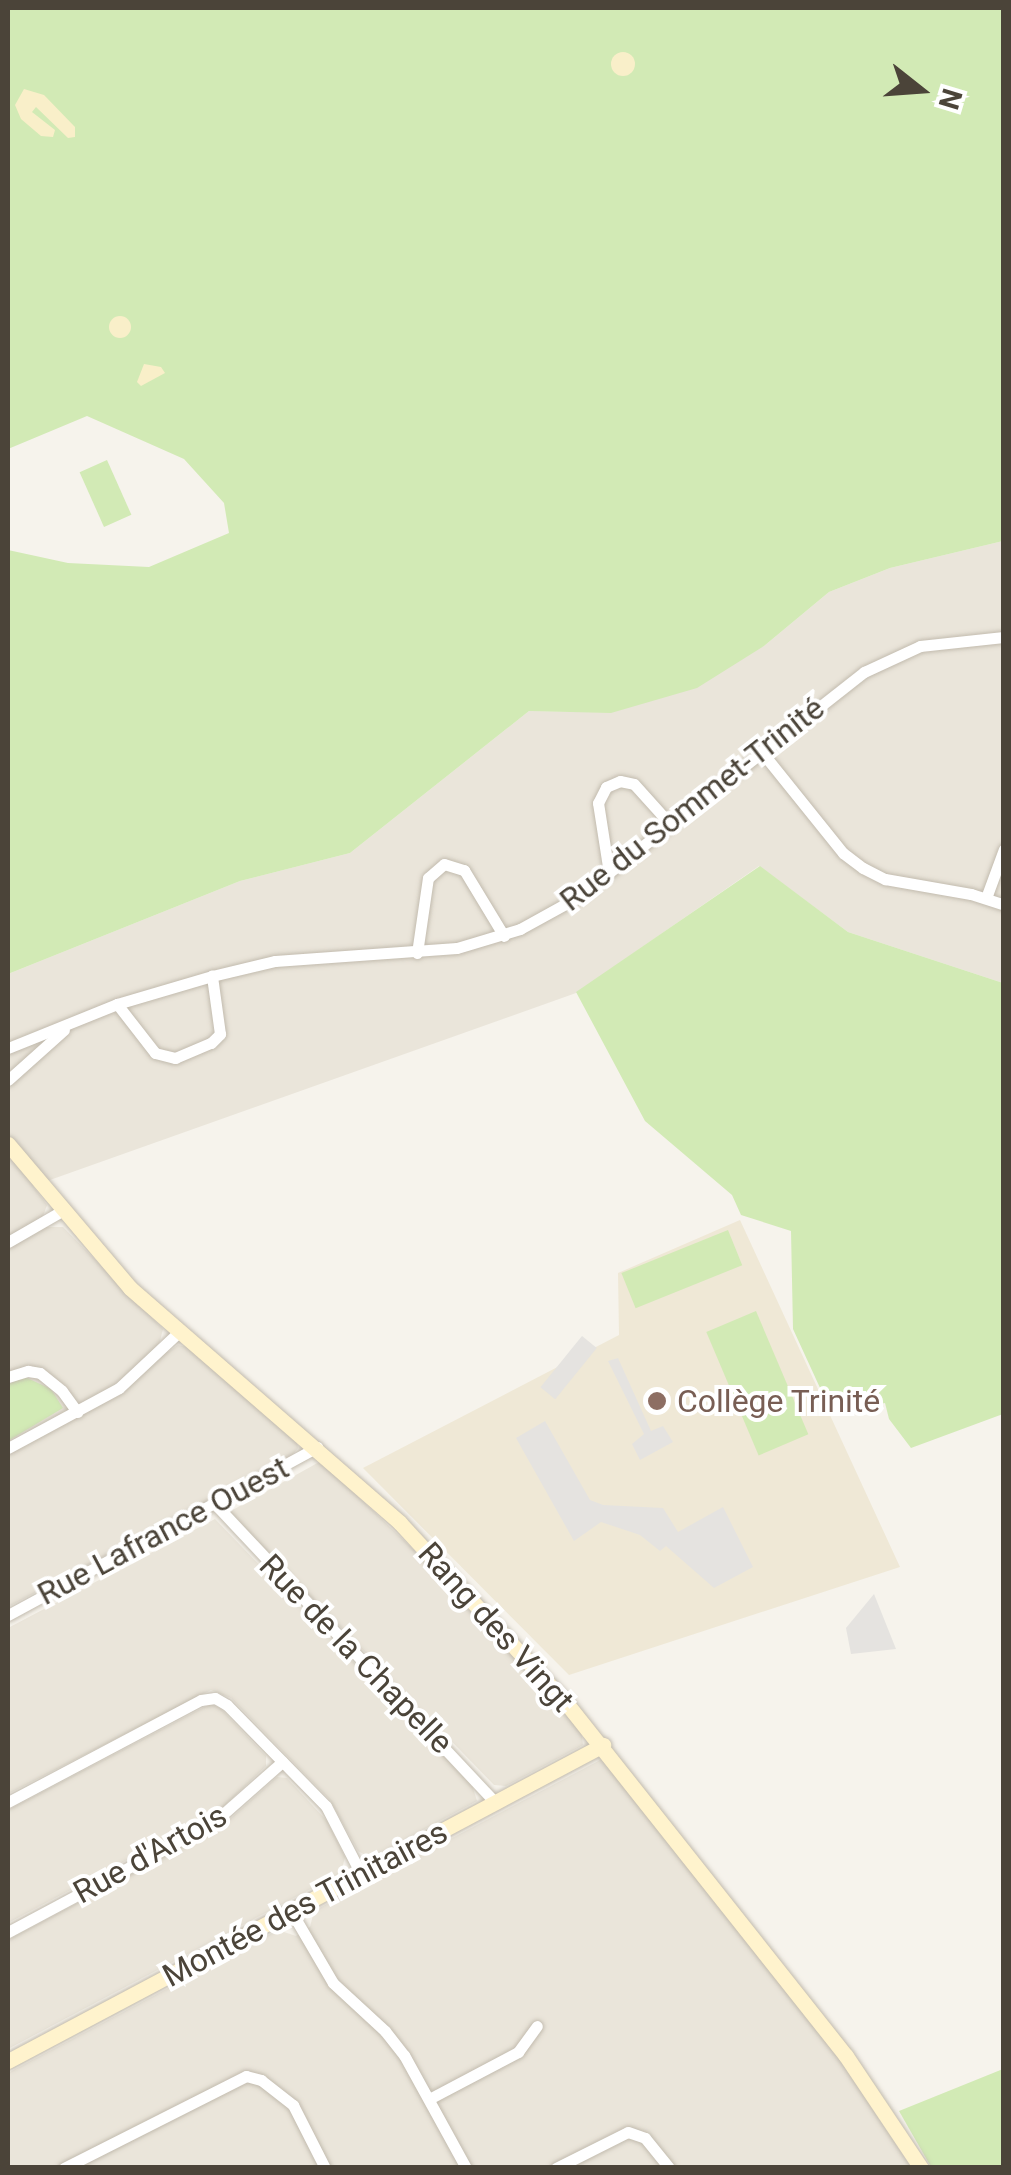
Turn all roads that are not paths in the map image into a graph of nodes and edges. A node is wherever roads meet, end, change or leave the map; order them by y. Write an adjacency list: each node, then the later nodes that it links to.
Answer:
1 (1004, 637): 2 (street, Rue du Sommet-Trinité)
2 (761, 751): 3 (street, Rue du Sommet-Trinité); 6 (street)
3 (670, 824): 5 (street, Rue du Sommet-Trinité); 5 (street)
4 (1004, 849): 6 (street)
5 (609, 873): 8 (street, Rue du Sommet-Trinité)
6 (986, 898): 7 (street)
7 (1004, 905)
8 (504, 936): 9 (street, Rue du Sommet-Trinité); 9 (street)
9 (416, 953): 10 (street, Rue du Sommet-Trinité)
10 (212, 976): 11 (street, Rue du Sommet-Trinité); 11 (street)
11 (118, 1004): 12 (street, Rue du Sommet-Trinité)
12 (82, 1018): 13 (street, Rue du Sommet-Trinité); 14 (street, Rue du Sommet-Trinité)
13 (8, 1048)
14 (8, 1080)
15 (8, 1144): 16 (street, Rang des Vingt)
16 (62, 1212): 17 (street); 18 (street, Rang des Vingt)
17 (8, 1242)
18 (180, 1331): 20 (street); 21 (street, Rang des Vingt)
19 (8, 1378): 20 (street)
20 (77, 1412): 22 (street)
21 (317, 1447): 23 (street, Rue Lafrance Ouest); 25 (street, Rang des Vingt)
22 (8, 1448)
23 (216, 1505): 24 (street, Rue Lafrance Ouest); 28 (street, Rue de la Chapelle)
24 (8, 1614)
25 (603, 1745): 28 (street, Montée des Trinitaires); 40 (street, Rang des Vingt)
26 (282, 1762): 27 (street); 29 (street); 31 (street, Rue d'Artois)
27 (8, 1802)
28 (496, 1803): 29 (street, Montée des Trinitaires)
29 (361, 1874): 30 (street, Montée des Trinitaires)
30 (291, 1911): 33 (street, Montée des Trinitaires); 34 (street)
31 (8, 1932)
32 (537, 2026): 34 (street)
33 (8, 2061)
34 (430, 2098): 37 (street)
35 (324, 2167): 36 (street)
36 (64, 2168)
37 (466, 2168)
38 (556, 2168): 39 (street)
39 (669, 2168)
40 (921, 2168)

